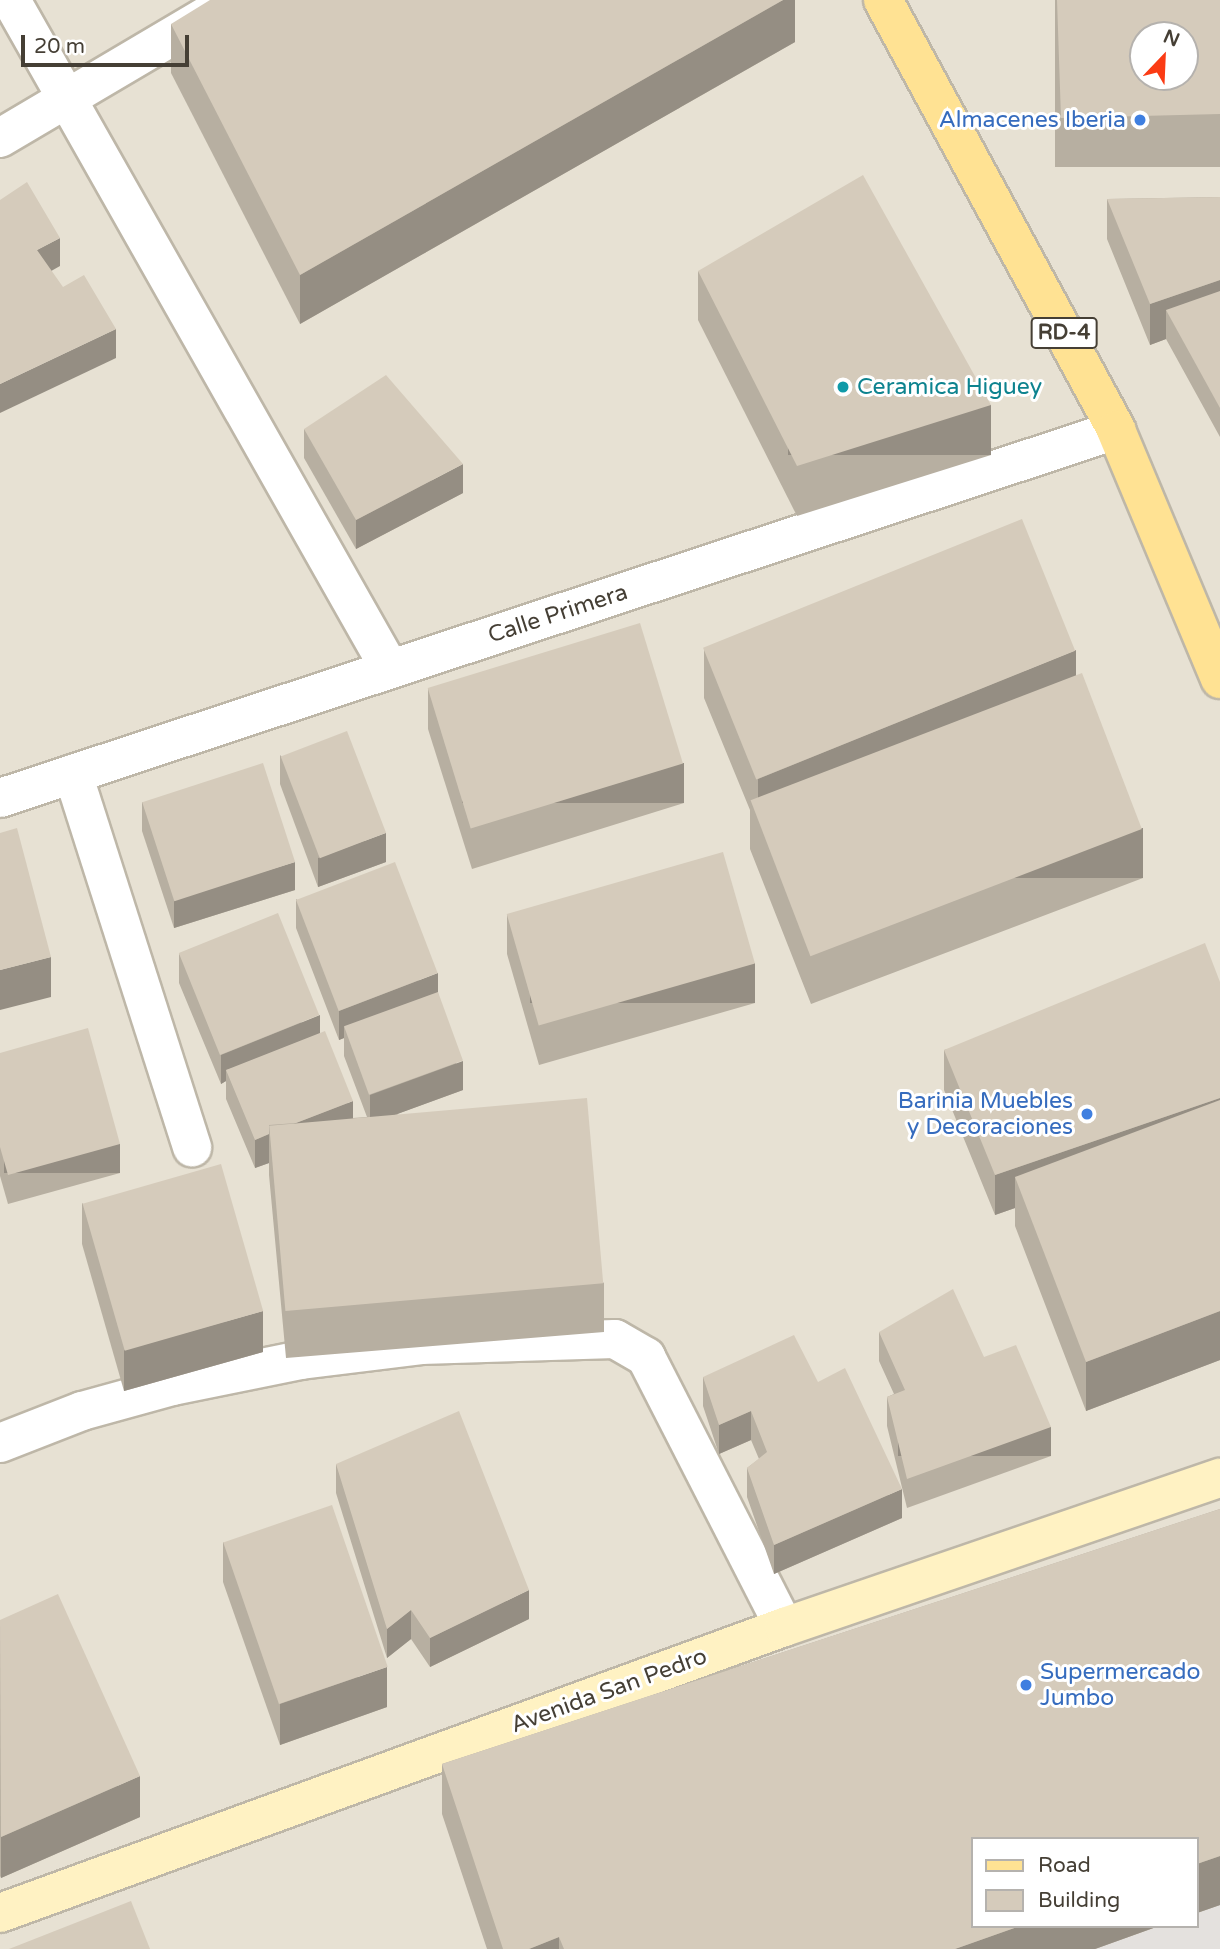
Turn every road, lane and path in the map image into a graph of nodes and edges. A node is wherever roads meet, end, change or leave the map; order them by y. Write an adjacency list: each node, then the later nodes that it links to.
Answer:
1 (11, 0): 4 (street)
2 (233, 0): 4 (street)
3 (883, 0): 6 (main road, RD-4)
4 (67, 101): 5 (street); 7 (street)
5 (0, 138)
6 (1116, 430): 7 (street, Calle Primera); 8 (main road, RD-4)
7 (390, 669): 9 (street, Calle Primera)
8 (1220, 679)
9 (73, 774): 10 (street, Calle Primera); 11 (street)
10 (0, 798)
11 (192, 1147)
12 (0, 1443): 14 (street)
13 (1220, 1478): 14 (street, Avenida San Pedro)
14 (784, 1627): 15 (street, Avenida San Pedro)
15 (0, 1913)

